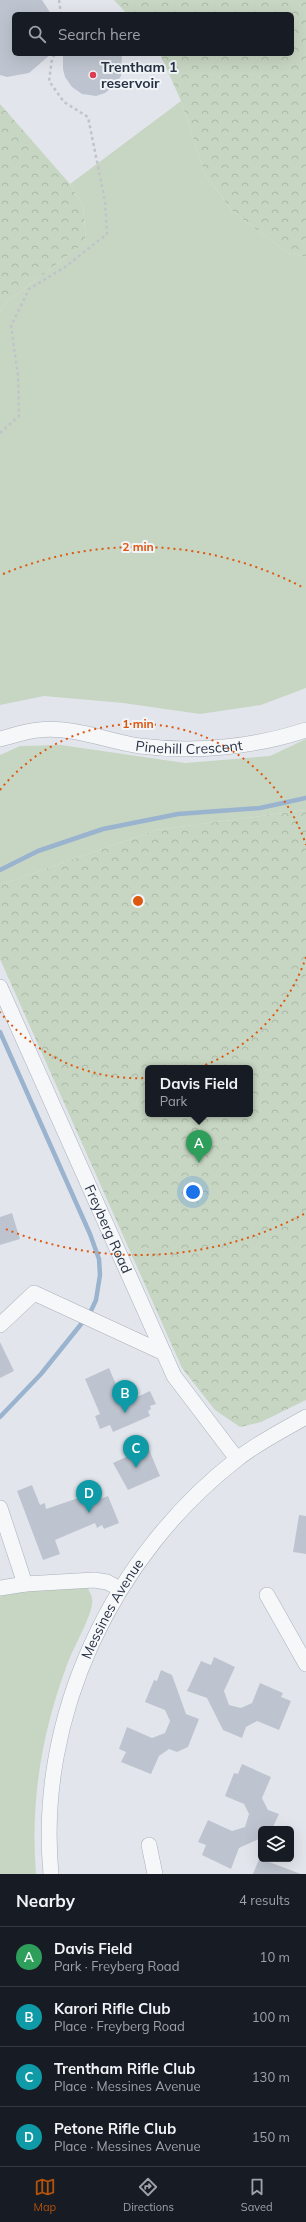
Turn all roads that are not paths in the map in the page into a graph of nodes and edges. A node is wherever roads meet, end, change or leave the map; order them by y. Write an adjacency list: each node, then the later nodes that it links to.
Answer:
1 (306, 730): 2 (street, Pinehill Crescent)
2 (0, 739)
3 (0, 987): 5 (street, Freyberg Road)
4 (0, 1325): 5 (street)
5 (164, 1353): 7 (street, Freyberg Road)
6 (306, 1417): 7 (street, Messines Avenue)
7 (237, 1458): 11 (street, Messines Avenue)
8 (0, 1508): 9 (street)
9 (25, 1584): 10 (street); 11 (street)
10 (0, 1588)
11 (120, 1590): 15 (street, Messines Avenue)
12 (267, 1594): 13 (street)
13 (306, 1664)
14 (148, 1845): 16 (street)
15 (51, 1874)
16 (155, 1874)

